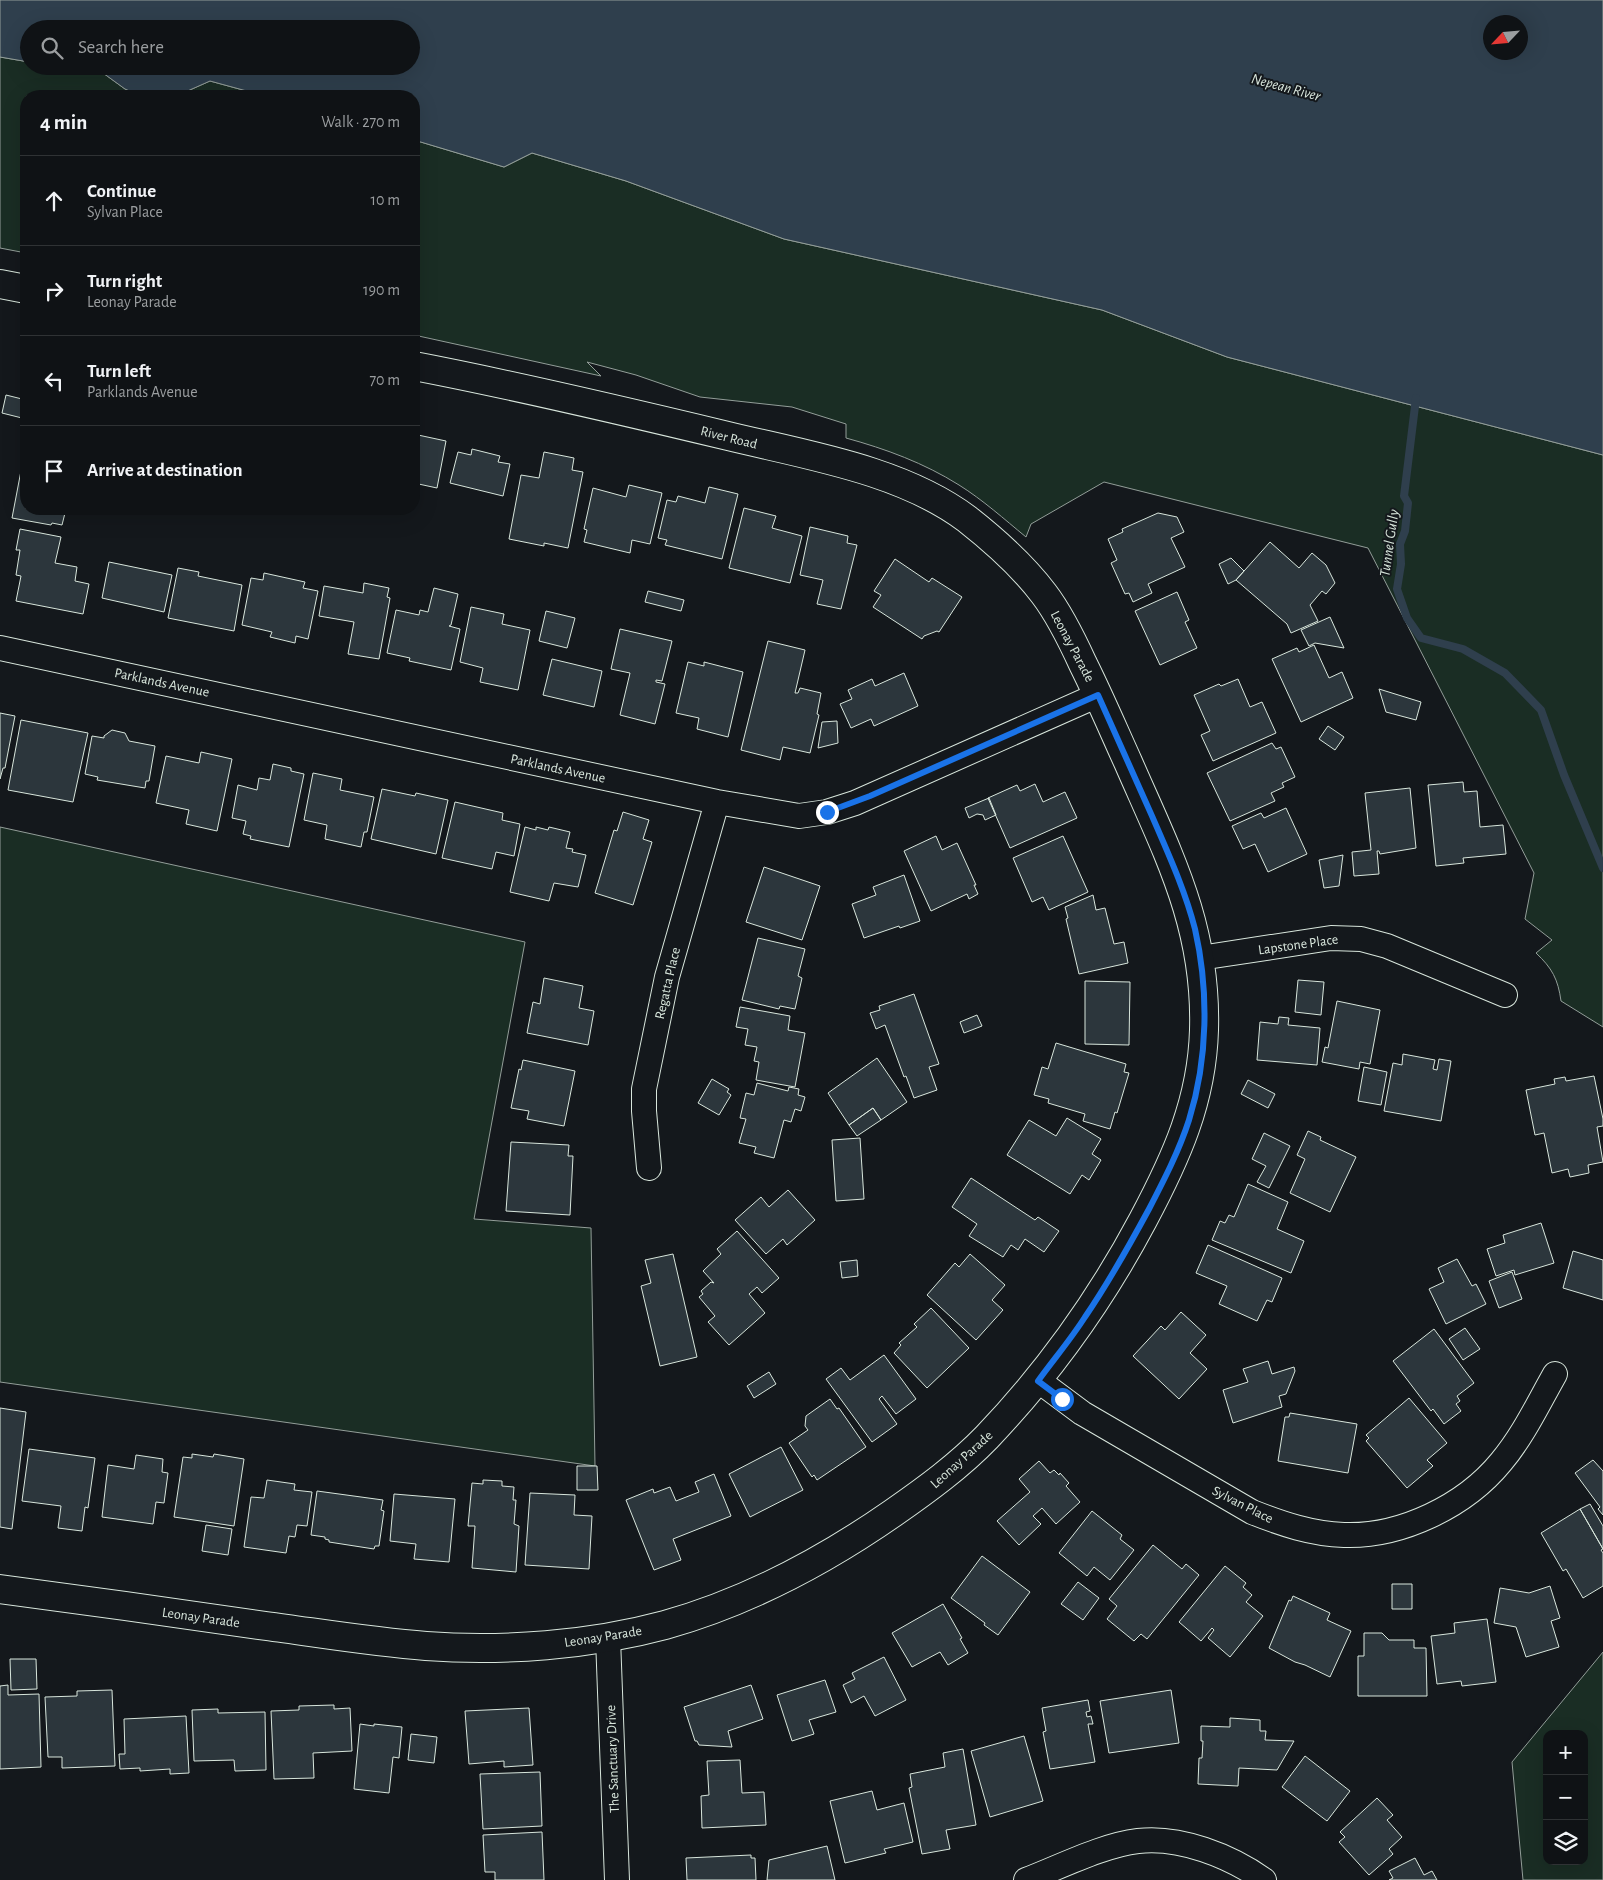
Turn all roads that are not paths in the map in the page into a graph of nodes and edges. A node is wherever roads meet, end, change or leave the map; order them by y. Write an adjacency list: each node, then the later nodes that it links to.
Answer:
1 (0, 284): 2 (street)
2 (20, 288)
3 (420, 367): 4 (street, River Road)
4 (1019, 565): 6 (street, Leonay Parade)
5 (0, 648): 7 (street, Parklands Avenue)
6 (1098, 695): 7 (street, Parklands Avenue); 8 (street, Leonay Parade)
7 (717, 802): 10 (street, Regatta Place)
8 (1200, 958): 9 (street, Lapstone Place); 12 (street, Leonay Parade)
9 (1505, 995)
10 (649, 1168)
11 (1555, 1374): 12 (street, Sylvan Place)
12 (1038, 1381): 14 (street, Leonay Parade)
13 (0, 1589): 14 (street, Leonay Parade)
14 (608, 1638): 15 (street, The Sanctuary Drive)
15 (617, 1880)
16 (1026, 1880): 17 (street)
17 (1264, 1880)

